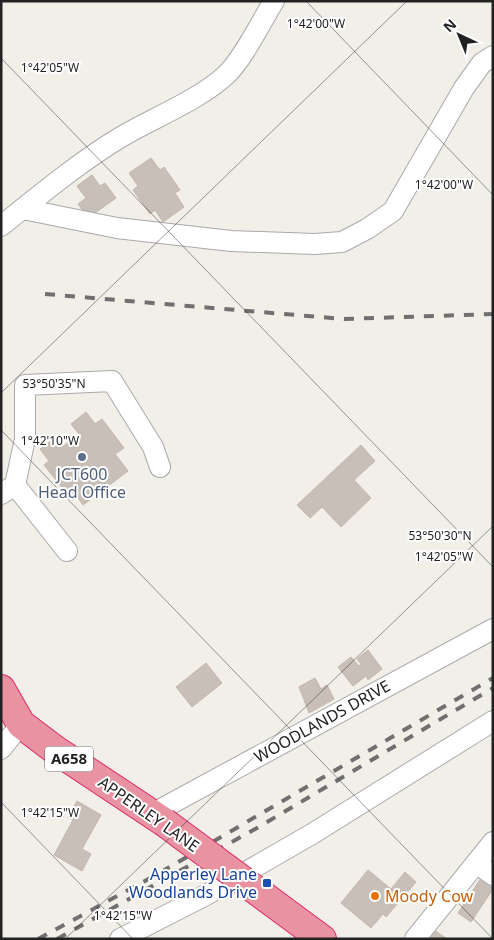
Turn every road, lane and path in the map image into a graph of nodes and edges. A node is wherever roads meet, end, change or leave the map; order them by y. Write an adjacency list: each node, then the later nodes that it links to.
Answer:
1 (274, 1): 3 (street)
2 (493, 56): 3 (street)
3 (23, 209): 4 (street)
4 (1, 226)
5 (160, 467): 6 (street)
6 (8, 489): 7 (street)
7 (67, 551)
8 (493, 629): 13 (street, WOODLANDS DRIVE)
9 (1, 689): 11 (highway, APPERLEY LANE / A658)
10 (493, 721): 17 (street)
11 (22, 724): 12 (street); 13 (highway, APPERLEY LANE / A658)
12 (1, 749)
13 (158, 818): 18 (highway, APPERLEY LANE / A658, bridge)
14 (493, 842): 15 (street)
15 (476, 863): 16 (street); 19 (street)
16 (493, 875)
17 (120, 939)
18 (322, 939)
19 (415, 939)

